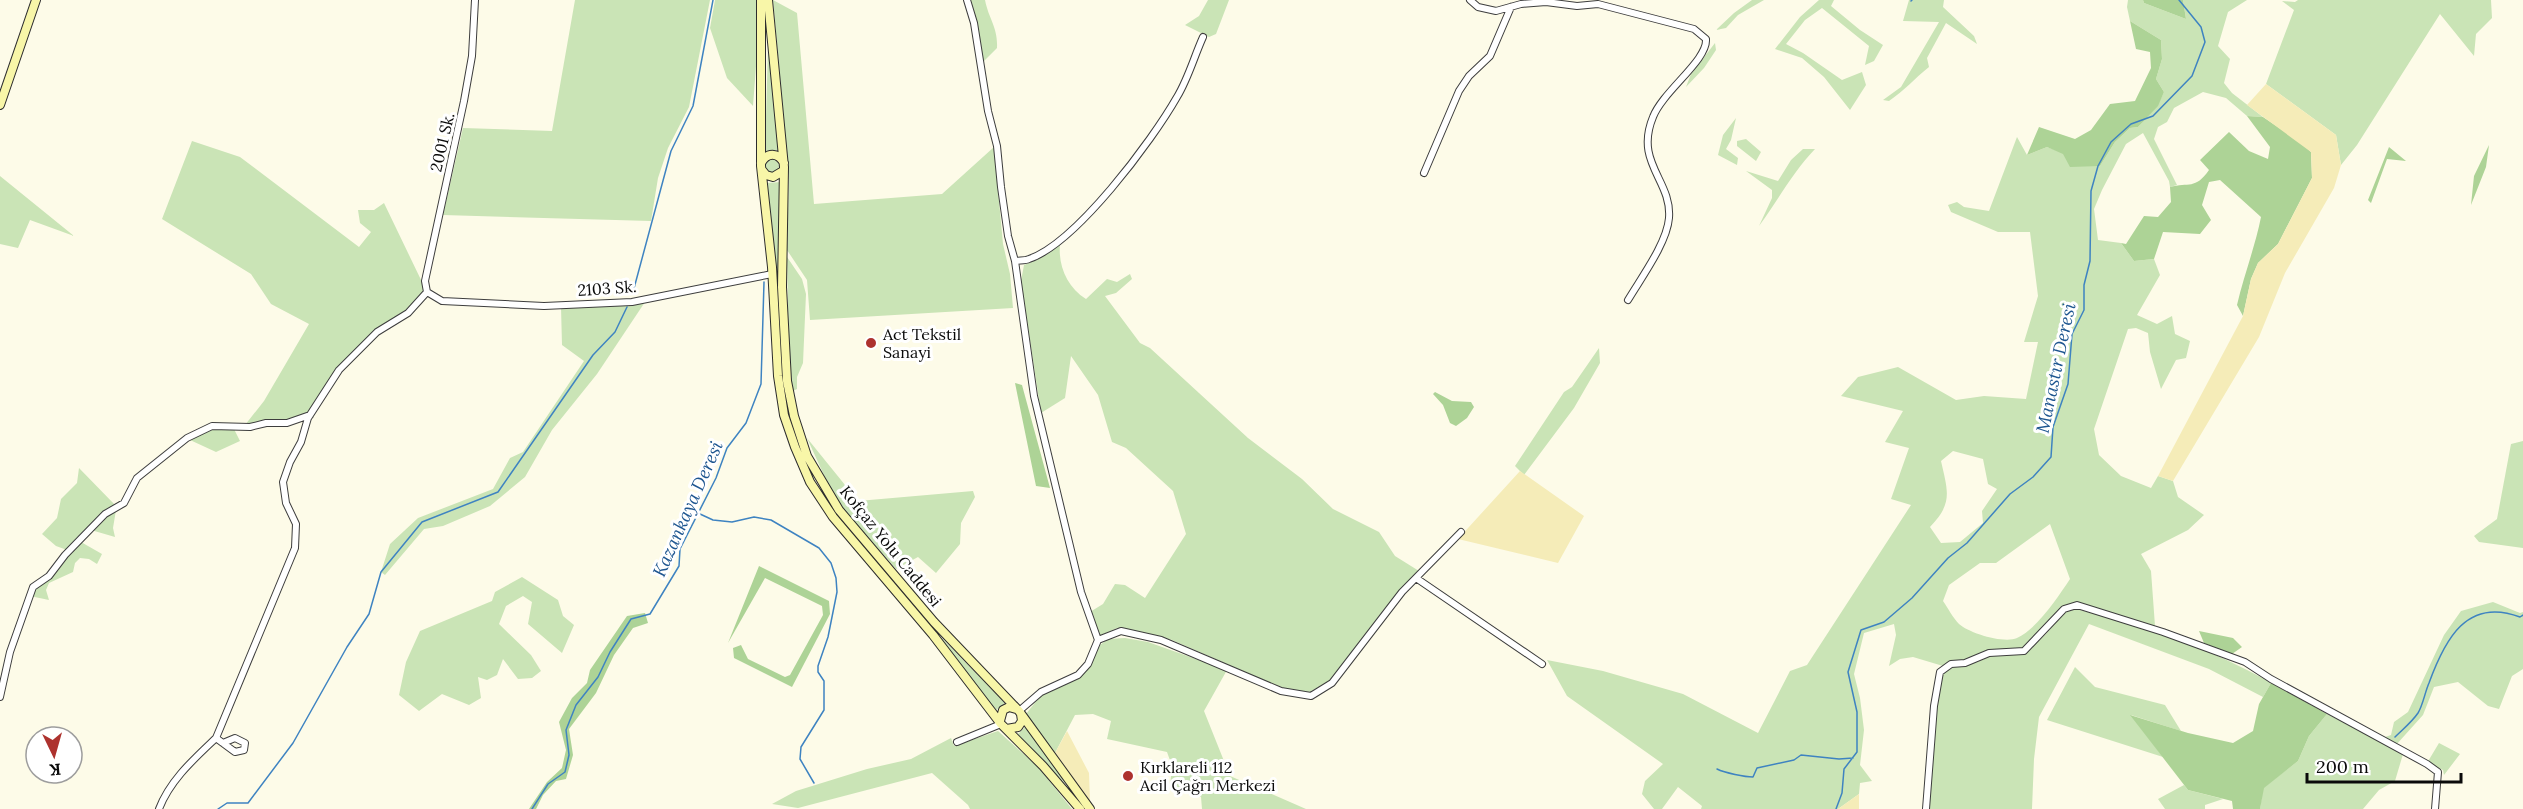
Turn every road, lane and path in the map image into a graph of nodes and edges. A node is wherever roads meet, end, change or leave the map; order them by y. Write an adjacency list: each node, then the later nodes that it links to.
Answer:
1 (36, 0): 9 (main road)
2 (475, 0): 15 (street, 2001 Sk.)
3 (761, 0): 10 (main road, Kofçaz Yolu Caddesi)
4 (768, 0): 11 (main road, Kofçaz Yolu Caddesi)
5 (967, 0): 13 (street)
6 (1470, 0): 7 (street)
7 (1511, 7): 12 (street); 16 (street)
8 (1203, 37): 13 (street)
9 (0, 105)
10 (761, 166): 11 (main road); 11 (main road); 14 (main road, Kofçaz Yolu Caddesi)
11 (783, 167): 23 (main road, Kofçaz Yolu Caddesi)
12 (1424, 173)
13 (1015, 261): 20 (street)
14 (772, 274): 15 (street, 2103 Sk.); 24 (main road, Kofçaz Yolu Caddesi)
15 (426, 290): 17 (street)
16 (1628, 300)
17 (311, 414): 22 (street); 25 (street)
18 (1461, 532): 19 (street)
19 (1416, 578): 20 (street); 21 (street)
20 (1098, 640): 23 (street)
21 (1542, 664)
22 (0, 697)
23 (1020, 712): 24 (main road); 24 (main road); 30 (main road, Kofçaz Yolu Caddesi)
24 (1003, 725): 26 (street); 29 (main road, Kofçaz Yolu Caddesi)
25 (216, 738): 27 (street); 28 (street)
26 (957, 742)
27 (223, 743)
28 (159, 809)
29 (1080, 809)
30 (1090, 809)
31 (1926, 809): 32 (street)
32 (2435, 809)

